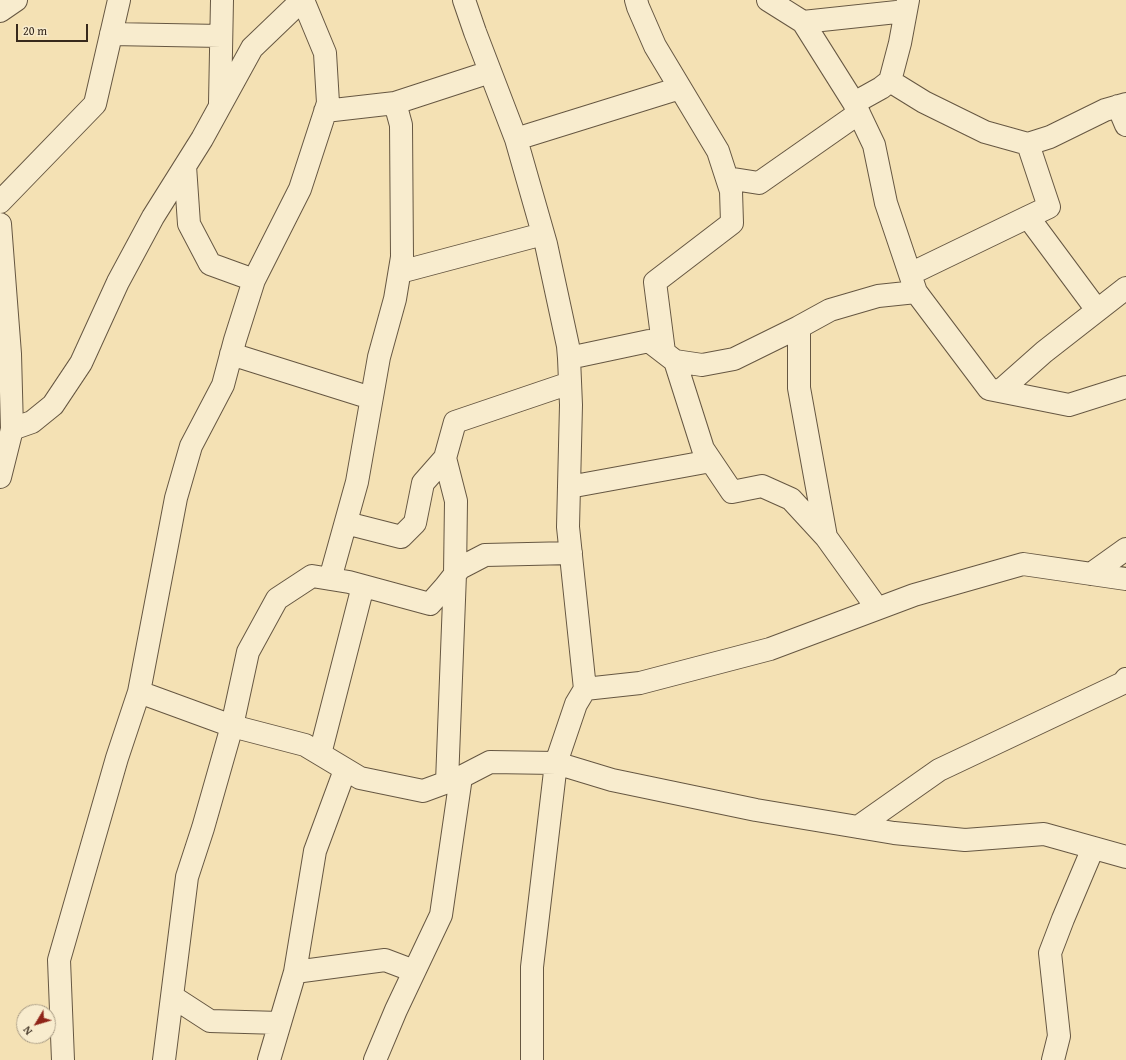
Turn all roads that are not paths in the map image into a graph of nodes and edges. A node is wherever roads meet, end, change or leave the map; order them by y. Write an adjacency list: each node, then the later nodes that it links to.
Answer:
1 (16, 0): 9 (street)
2 (119, 0): 11 (street)
3 (222, 0): 12 (street)
4 (302, 0): 17 (street); 19 (street)
5 (464, 0): 13 (street)
6 (636, 0): 15 (street)
7 (768, 0): 10 (street)
8 (907, 6): 10 (street); 14 (street)
9 (0, 10)
10 (803, 22): 18 (street)
11 (111, 34): 12 (street); 25 (street)
12 (221, 36): 17 (street)
13 (490, 72): 16 (street); 21 (street)
14 (890, 81): 18 (street); 22 (street)
15 (680, 88): 21 (street); 24 (street)
16 (395, 103): 19 (street); 29 (street)
17 (220, 105): 23 (street)
18 (856, 108): 24 (street); 31 (street)
19 (325, 111): 30 (street)
20 (1123, 112): 22 (street)
21 (516, 139): 28 (street)
22 (1028, 144): 26 (street)
23 (185, 166): 30 (street); 42 (street)
24 (727, 178): 36 (street)
25 (0, 202)
26 (1028, 217): 31 (street); 33 (street)
27 (0, 224): 42 (street)
28 (543, 234): 29 (street); 37 (street)
29 (400, 272): 41 (street)
30 (254, 280): 35 (street)
31 (913, 283): 34 (street); 40 (street)
32 (1126, 288): 33 (street)
33 (1097, 310): 40 (street)
34 (799, 327): 36 (street); 48 (street)
35 (231, 354): 41 (street); 59 (street)
36 (669, 357): 37 (street); 44 (street)
37 (569, 358): 38 (street)
38 (570, 383): 43 (street); 46 (street)
39 (1126, 387): 40 (street)
40 (1000, 391)
41 (371, 398): 47 (street)
42 (12, 429): 45 (street)
43 (445, 458): 47 (street); 51 (street)
44 (711, 461): 46 (street); 48 (street)
45 (0, 477)
46 (569, 487): 50 (street)
47 (346, 523): 53 (street)
48 (826, 538): 56 (street)
49 (1126, 549): 52 (street)
50 (571, 553): 51 (street); 58 (street)
51 (455, 574): 55 (street); 64 (street)
52 (1091, 574): 54 (street); 56 (street)
53 (330, 579): 55 (street); 60 (street)
54 (1126, 579)
55 (363, 586): 61 (street)
56 (877, 608): 58 (street)
57 (1126, 679): 65 (street)
58 (585, 689): 62 (street)
59 (139, 692): 60 (street); 72 (street)
60 (232, 726): 61 (street); 70 (street)
61 (320, 754): 63 (street)
62 (556, 763): 64 (street); 65 (street); 76 (street)
63 (345, 770): 64 (street); 69 (street)
64 (454, 779): 68 (street)
65 (858, 827): 66 (street)
66 (1093, 848): 67 (street); 77 (street)
67 (1126, 857)
68 (414, 971): 69 (street); 75 (street)
69 (296, 972): 71 (street)
70 (173, 997): 71 (street); 73 (street)
71 (280, 1023): 74 (street)
72 (63, 1060)
73 (164, 1060)
74 (269, 1060)
75 (375, 1060)
76 (532, 1060)
77 (1053, 1060)

